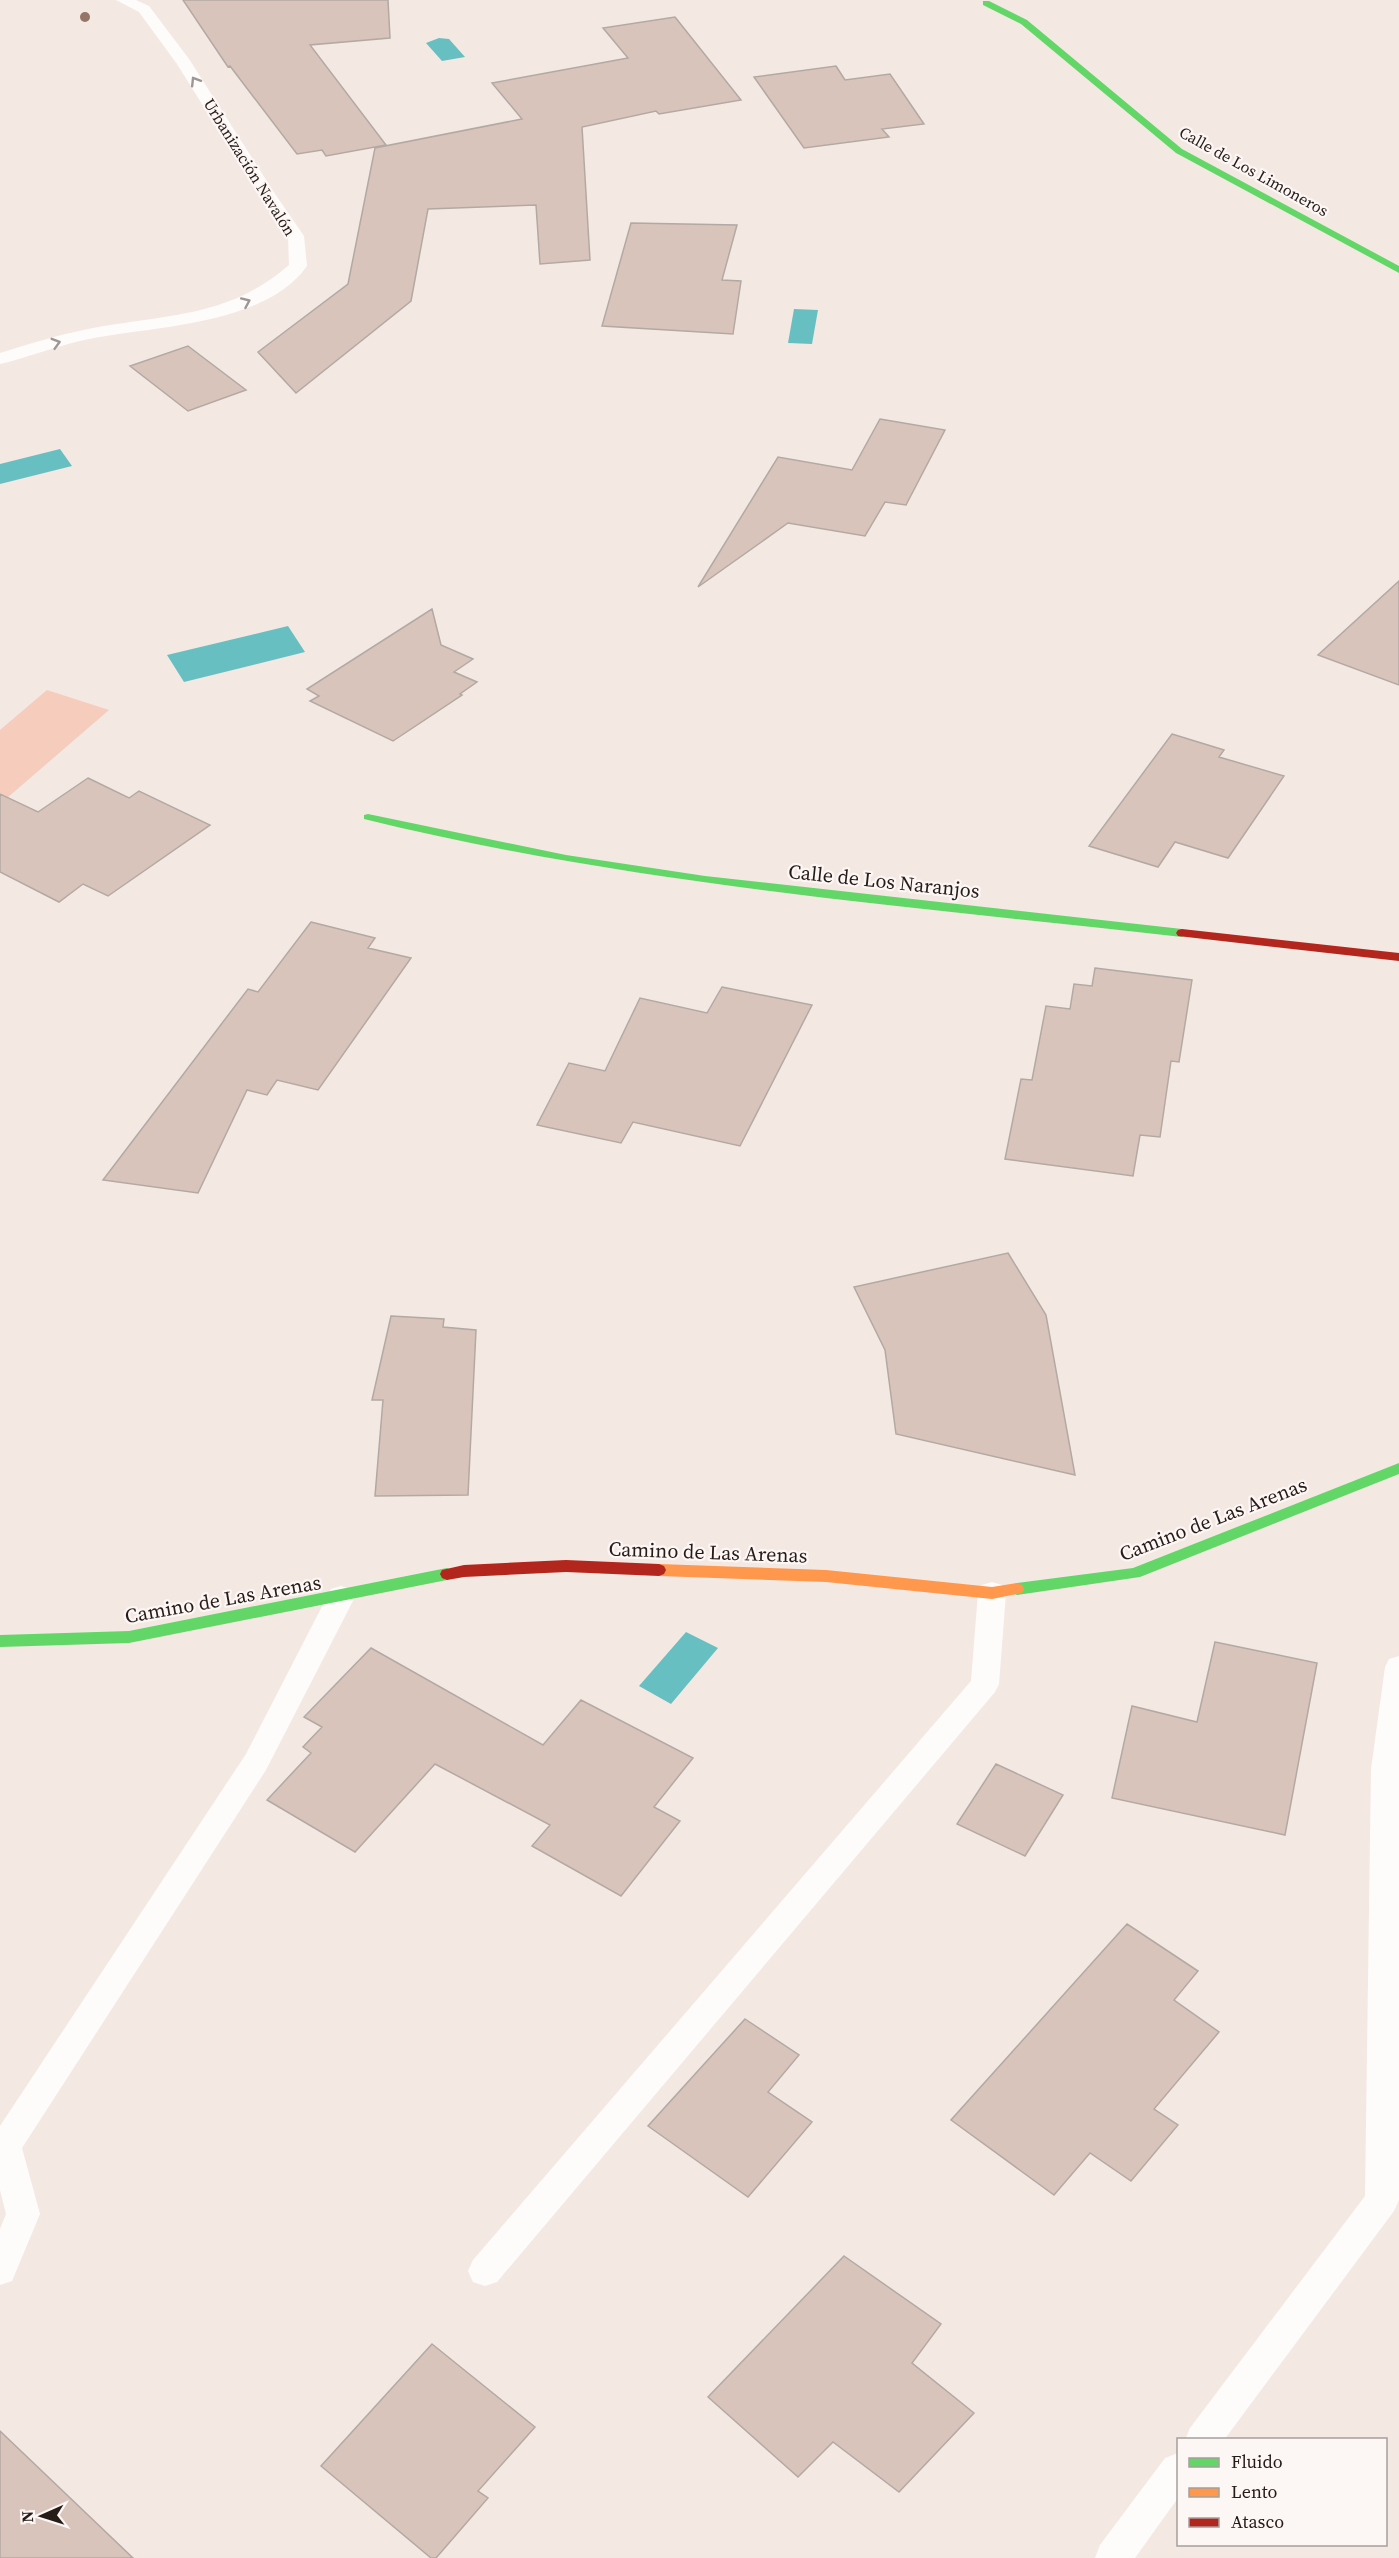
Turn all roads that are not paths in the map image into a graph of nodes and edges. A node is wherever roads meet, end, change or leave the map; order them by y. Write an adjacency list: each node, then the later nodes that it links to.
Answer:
1 (123, 0): 4 (lane, Urbanización Navalón, one-way to 1)
2 (986, 3): 3 (street, Calle de Los Limoneros)
3 (1399, 270)
4 (0, 359)
5 (368, 817): 6 (street, Calle de Los Naranjos)
6 (1399, 957)
7 (1399, 1468): 8 (street, Camino de Las Arenas)
8 (992, 1593): 9 (street, Camino de Las Arenas); 13 (lane)
9 (341, 1597): 10 (street, Camino de Las Arenas); 12 (lane)
10 (0, 1641)
11 (1399, 1666): 14 (lane)
12 (0, 2270)
13 (485, 2271)
14 (1203, 2438)
15 (1177, 2473): 16 (lane)
16 (1113, 2558)

